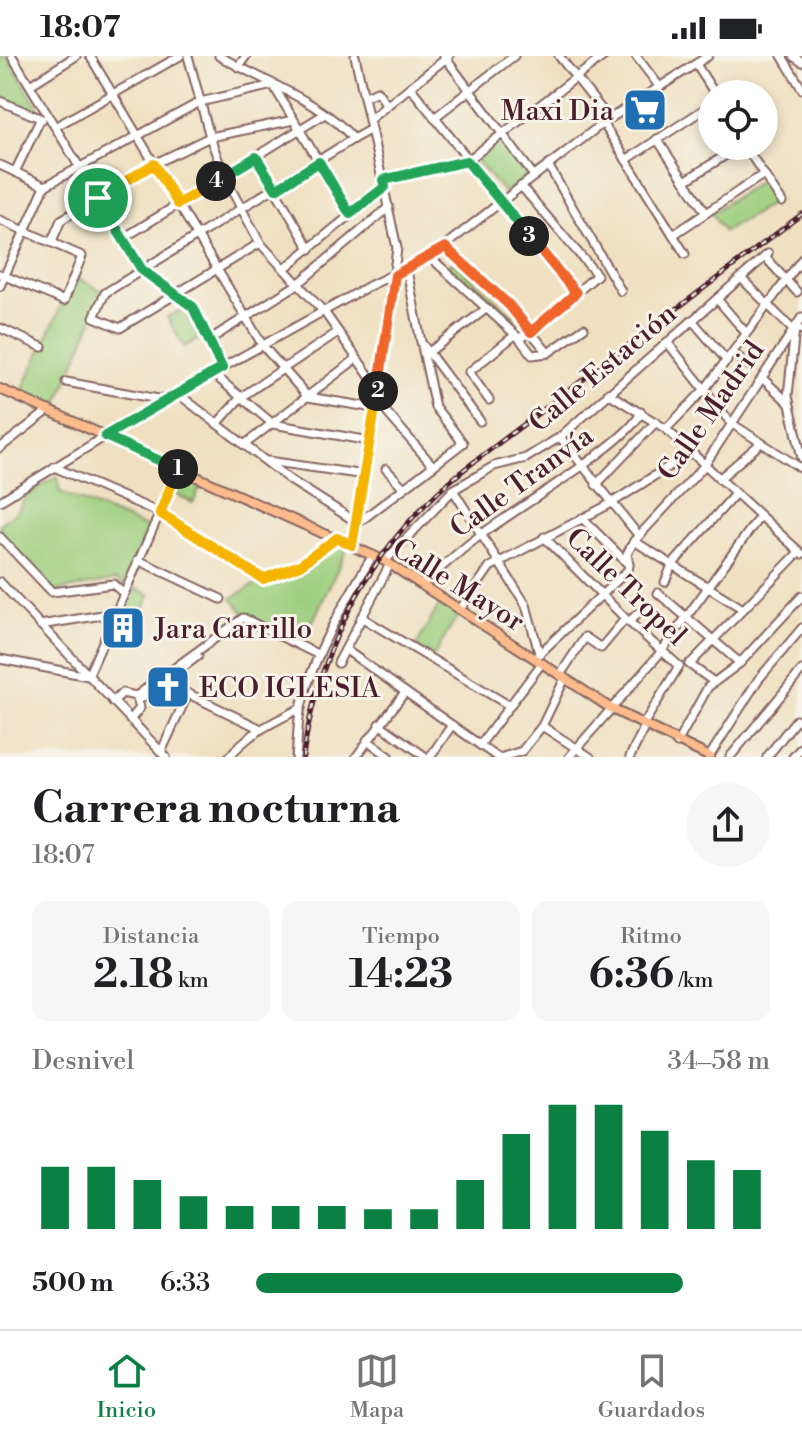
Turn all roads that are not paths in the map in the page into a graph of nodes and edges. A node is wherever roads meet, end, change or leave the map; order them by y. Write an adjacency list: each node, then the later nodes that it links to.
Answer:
1 (12, 56): 23 (street)
2 (76, 56): 23 (street)
3 (90, 56): 29 (street)
4 (180, 56): 29 (street)
5 (188, 56): 32 (street)
6 (219, 56): 20 (street)
7 (246, 56): 20 (street)
8 (364, 56): 17 (street)
9 (514, 56): 28 (street)
10 (559, 56): 21 (street)
11 (604, 56): 21 (street)
12 (636, 56): 25 (street)
13 (782, 56): 27 (street)
14 (793, 56): 18 (street)
15 (446, 57): 26 (street); 28 (street)
16 (706, 57): 19 (street)
17 (354, 58): 30 (street)
18 (802, 62)
19 (696, 64): 22 (street); 25 (street)
20 (238, 67): 24 (street)
21 (576, 78): 40 (street); 44 (street)
22 (706, 80)
23 (30, 85): 36 (street)
24 (273, 85): 32 (street); 35 (street); 39 (street)
25 (659, 86): 40 (street)
26 (410, 87): 33 (street); 37 (street)
27 (802, 89)
28 (470, 90): 37 (street); 44 (street)
29 (112, 93): 41 (street); 45 (street)
30 (364, 97): 33 (street); 38 (street)
31 (0, 101): 36 (street)
32 (200, 102): 45 (street); 46 (street)
33 (387, 105): 38 (street)
34 (698, 113): 48 (street)
35 (323, 115): 42 (street); 47 (street)
36 (44, 118): 41 (street); 59 (street)
37 (434, 118): 53 (street)
38 (370, 119): 43 (street)
39 (294, 120): 42 (street); 46 (street)
40 (606, 121): 50 (street); 57 (street)
41 (55, 127): 58 (street)
42 (300, 129): 49 (street); 54 (street)
43 (371, 129): 47 (street); 64 (street)
44 (504, 133): 53 (street); 62 (street)
45 (137, 136): 55 (street); 58 (street)
46 (210, 137): 55 (street); 61 (street)
47 (353, 139): 54 (street)
48 (657, 139): 50 (street); 63 (street)
49 (256, 157): 61 (street); 67 (street)
50 (626, 160): 78 (street)
51 (719, 160): 63 (street)
52 (753, 160): 60 (street)
53 (467, 161): 64 (street); 69 (street)
54 (319, 162): 67 (street); 75 (street)
55 (154, 164): 68 (street); 71 (street)
56 (0, 165): 59 (street)
57 (548, 165): 62 (street); 100 (street)
58 (79, 166): 65 (street); 68 (street)
59 (15, 172): 65 (street)
60 (764, 174): 70 (street); 74 (street)
61 (224, 176): 71 (street); 73 (street)
62 (534, 176): 66 (street)
63 (685, 181): 74 (street)
64 (384, 183): 72 (street); 75 (street)
65 (45, 186): 77 (street)
66 (521, 186): 69 (street); 102 (street)
67 (276, 189): 73 (street); 84 (street)
68 (98, 198): 80 (street); 81 (street)
69 (501, 201): 83 (street); 102 (street)
70 (782, 202)
71 (178, 204): 79 (street); 80 (street)
72 (389, 207): 95 (street); 98 (street)
73 (241, 210): 79 (street); 82 (street)
74 (706, 213): 78 (street)
75 (350, 214): 84 (street)
76 (0, 220): 77 (street)
77 (25, 230): 81 (street); 94 (street)
78 (673, 235): 85 (street)
79 (196, 236): 89 (street); 92 (street)
80 (122, 239): 92 (street)
81 (52, 241): 94 (street)
82 (260, 243): 89 (street); 90 (street)
83 (445, 247): 86 (street); 87 (street)
84 (310, 249): 90 (street)
85 (685, 254)
86 (430, 257): 91 (street); 93 (street)
87 (456, 257): 91 (street); 115 (street)
88 (802, 259): 97 (street)
89 (216, 269): 103 (street); 108 (street)
90 (284, 269): 98 (street)
91 (443, 269): 106 (street)
92 (142, 270): 103 (street); 103 (street)
93 (407, 270): 95 (street); 119 (street)
94 (2, 274): 99 (street)
95 (395, 275): 107 (street); 144 (street)
96 (741, 278): 97 (street, Calle Estación); 104 (street, Calle Estación); 105 (street)
97 (786, 280): 101 (street); 105 (street)
98 (298, 284): 107 (street); 108 (street)
99 (0, 286)
100 (621, 291)
101 (797, 292)
102 (576, 293): 115 (street)
103 (174, 295): 118 (street)
104 (717, 299): 110 (street, Calle Estación); 116 (street)
105 (767, 307): 113 (street); 116 (street)
106 (486, 309): 117 (street); 123 (street)
107 (325, 313): 114 (street); 121 (street)
108 (244, 316): 118 (street); 121 (street)
109 (802, 317): 113 (street, Calle Madrid)
110 (692, 320): 120 (street, Calle Estación); 128 (street)
111 (0, 328): 122 (street)
112 (584, 328): 124 (street)
113 (797, 329): 126 (street); 134 (street, Calle Madrid)
114 (338, 332): 127 (street); 132 (street)
115 (531, 332): 117 (street); 124 (street)
116 (746, 333): 125 (street)
117 (517, 336): 124 (street); 143 (street)
118 (209, 340): 131 (street)
119 (421, 342): 123 (street); 165 (street)
120 (667, 342): 137 (street); 139 (street, Calle Estación)
121 (263, 346): 131 (street); 132 (street)
122 (42, 347)
123 (429, 352): 148 (street)
124 (548, 353)
125 (733, 353): 128 (street); 130 (street)
126 (794, 358): 129 (street); 145 (street)
127 (356, 359): 141 (street); 144 (street)
128 (727, 361): 137 (street)
129 (802, 363)
130 (750, 366)
131 (222, 368): 133 (street)
132 (284, 369): 140 (street); 141 (street)
133 (212, 373): 138 (street); 140 (street)
134 (762, 378): 145 (street); 150 (street, Calle Madrid)
135 (66, 382): 142 (street)
136 (0, 389): 146 (main road, Calle Mayor)
137 (705, 389): 150 (street); 153 (street)
138 (177, 393): 142 (street); 151 (street)
139 (608, 393): 147 (street); 156 (street, Calle Estación)
140 (241, 397): 151 (street); 152 (street)
141 (308, 397): 144 (street); 152 (street)
142 (164, 400): 155 (street)
143 (489, 400)
144 (376, 404): 157 (street); 165 (street)
145 (790, 404): 154 (street)
146 (49, 410): 155 (main road, Calle Mayor); 160 (street)
147 (641, 412): 149 (street); 164 (street, Calle Tranvía)
148 (480, 421)
149 (656, 422): 153 (street); 173 (street)
150 (731, 423): 158 (street); 166 (street, Calle Madrid)
151 (217, 424): 159 (street)
152 (273, 424): 157 (street); 159 (street)
153 (666, 429): 161 (street)
154 (800, 435): 162 (street)
155 (105, 436): 167 (street); 168 (main road, Calle Mayor)
156 (560, 437): 164 (street); 175 (street, Calle Estación)
157 (370, 441): 171 (street)
158 (761, 443): 170 (street); 172 (street)
159 (244, 445): 163 (street)
160 (0, 448)
161 (690, 453): 166 (street); 178 (street)
162 (802, 458)
163 (266, 461): 171 (street); 182 (street)
164 (581, 465): 173 (street); 183 (street, Calle Tranvía)
165 (433, 466): 174 (street)
166 (704, 466): 172 (street); 187 (street, Calle Madrid)
167 (54, 467): 177 (street); 179 (street)
168 (179, 469): 179 (street); 186 (main road, Calle Mayor)
169 (386, 469): 174 (street)
170 (802, 469)
171 (365, 475): 182 (street)
172 (719, 479): 176 (street)
173 (596, 485): 178 (street)
174 (404, 488): 182 (street)
175 (453, 490): 183 (street); 193 (street, Calle Estación)
176 (735, 494): 180 (street); 195 (street)
177 (0, 501)
178 (610, 504): 181 (street); 187 (street)
179 (160, 513): 186 (street); 191 (street)
180 (760, 516): 189 (street); 198 (street)
181 (582, 518): 185 (street); 194 (street)
182 (358, 523): 188 (street)
183 (483, 533): 192 (street); 197 (street, Calle Tranvía)
184 (0, 537): 200 (street)
185 (544, 537): 192 (street); 202 (street, Calle Tropel)
186 (337, 538): 188 (main road, Calle Mayor)
187 (637, 538): 194 (street); 195 (street)
188 (352, 545): 190 (main road, Calle Mayor)
189 (801, 553): 207 (street)
190 (373, 555): 193 (main road, Calle Mayor); 218 (street)
191 (138, 560): 200 (street); 204 (street)
192 (501, 560): 206 (street); 219 (street)
193 (388, 563): 197 (main road, Calle Mayor); 210 (street, Calle Estación)
194 (629, 565): 202 (street)
195 (672, 565): 196 (street); 198 (street)
196 (665, 582)
197 (423, 583): 206 (main road, Calle Mayor)
198 (706, 587): 207 (street); 209 (street)
199 (2, 588): 213 (street)
200 (123, 593): 208 (street)
201 (658, 593): 209 (street)
202 (602, 596): 212 (street, Calle Tropel); 219 (street)
203 (802, 596): 223 (street)
204 (221, 599)
205 (646, 605): 212 (street)
206 (461, 608): 219 (main road, Calle Mayor)
207 (743, 609): 215 (street)
208 (115, 613): 213 (street); 226 (street)
209 (686, 615): 215 (street); 217 (street)
210 (361, 617): 216 (street, Calle Estación); 234 (street)
211 (244, 619): 218 (street); 228 (street); 232 (street)
212 (627, 621): 217 (street, Calle Tropel); 227 (street)
213 (40, 625): 226 (street)
214 (802, 628): 263 (street)
215 (713, 640): 222 (street); 223 (street)
216 (346, 650): 221 (street, Calle Estación); 230 (street)
217 (661, 652): 224 (street, Calle Tropel); 236 (street)
218 (319, 655): 235 (street)
219 (539, 658): 227 (main road, Calle Mayor); 234 (street)
220 (0, 659): 226 (street)
221 (338, 663)
222 (691, 663): 224 (street); 229 (street)
223 (740, 663): 229 (street)
224 (679, 666): 241 (street)
225 (802, 670): 264 (street)
226 (88, 676): 233 (street)
227 (563, 676): 236 (main road, Calle Mayor); 242 (street)
228 (164, 682): 231 (street); 232 (street)
229 (714, 682): 245 (street)
230 (405, 692): 239 (street); 240 (street)
231 (188, 694): 243 (street); 250 (street)
232 (138, 698): 233 (street); 237 (street)
233 (113, 702): 237 (street)
234 (510, 706): 246 (street)
235 (301, 708): 243 (street); 254 (street)
236 (612, 709): 241 (main road, Calle Mayor); 249 (street)
237 (130, 720): 250 (street)
238 (796, 720): 265 (street)
239 (379, 724): 244 (street); 248 (street)
240 (452, 725): 246 (street); 258 (street)
241 (644, 725): 245 (main road, Calle Mayor); 262 (street)
242 (542, 726): 249 (street); 251 (street)
243 (261, 729): 253 (street)
244 (367, 740): 255 (street); 256 (street)
245 (677, 743): 252 (main road, Calle Mayor)
246 (480, 745): 259 (street)
247 (802, 747): 266 (street)
248 (413, 748): 257 (street); 258 (street)
249 (575, 748): 260 (street); 261 (street)
250 (164, 754)
251 (520, 754): 259 (street)
252 (692, 754): 263 (main road, Calle Mayor)
253 (229, 757)
254 (296, 757)
255 (356, 757)
256 (390, 757)
257 (406, 757)
258 (428, 757)
259 (500, 757)
260 (569, 757)
261 (590, 757)
262 (630, 757)
263 (709, 757)
264 (730, 757)
265 (767, 757)
266 (793, 757)

